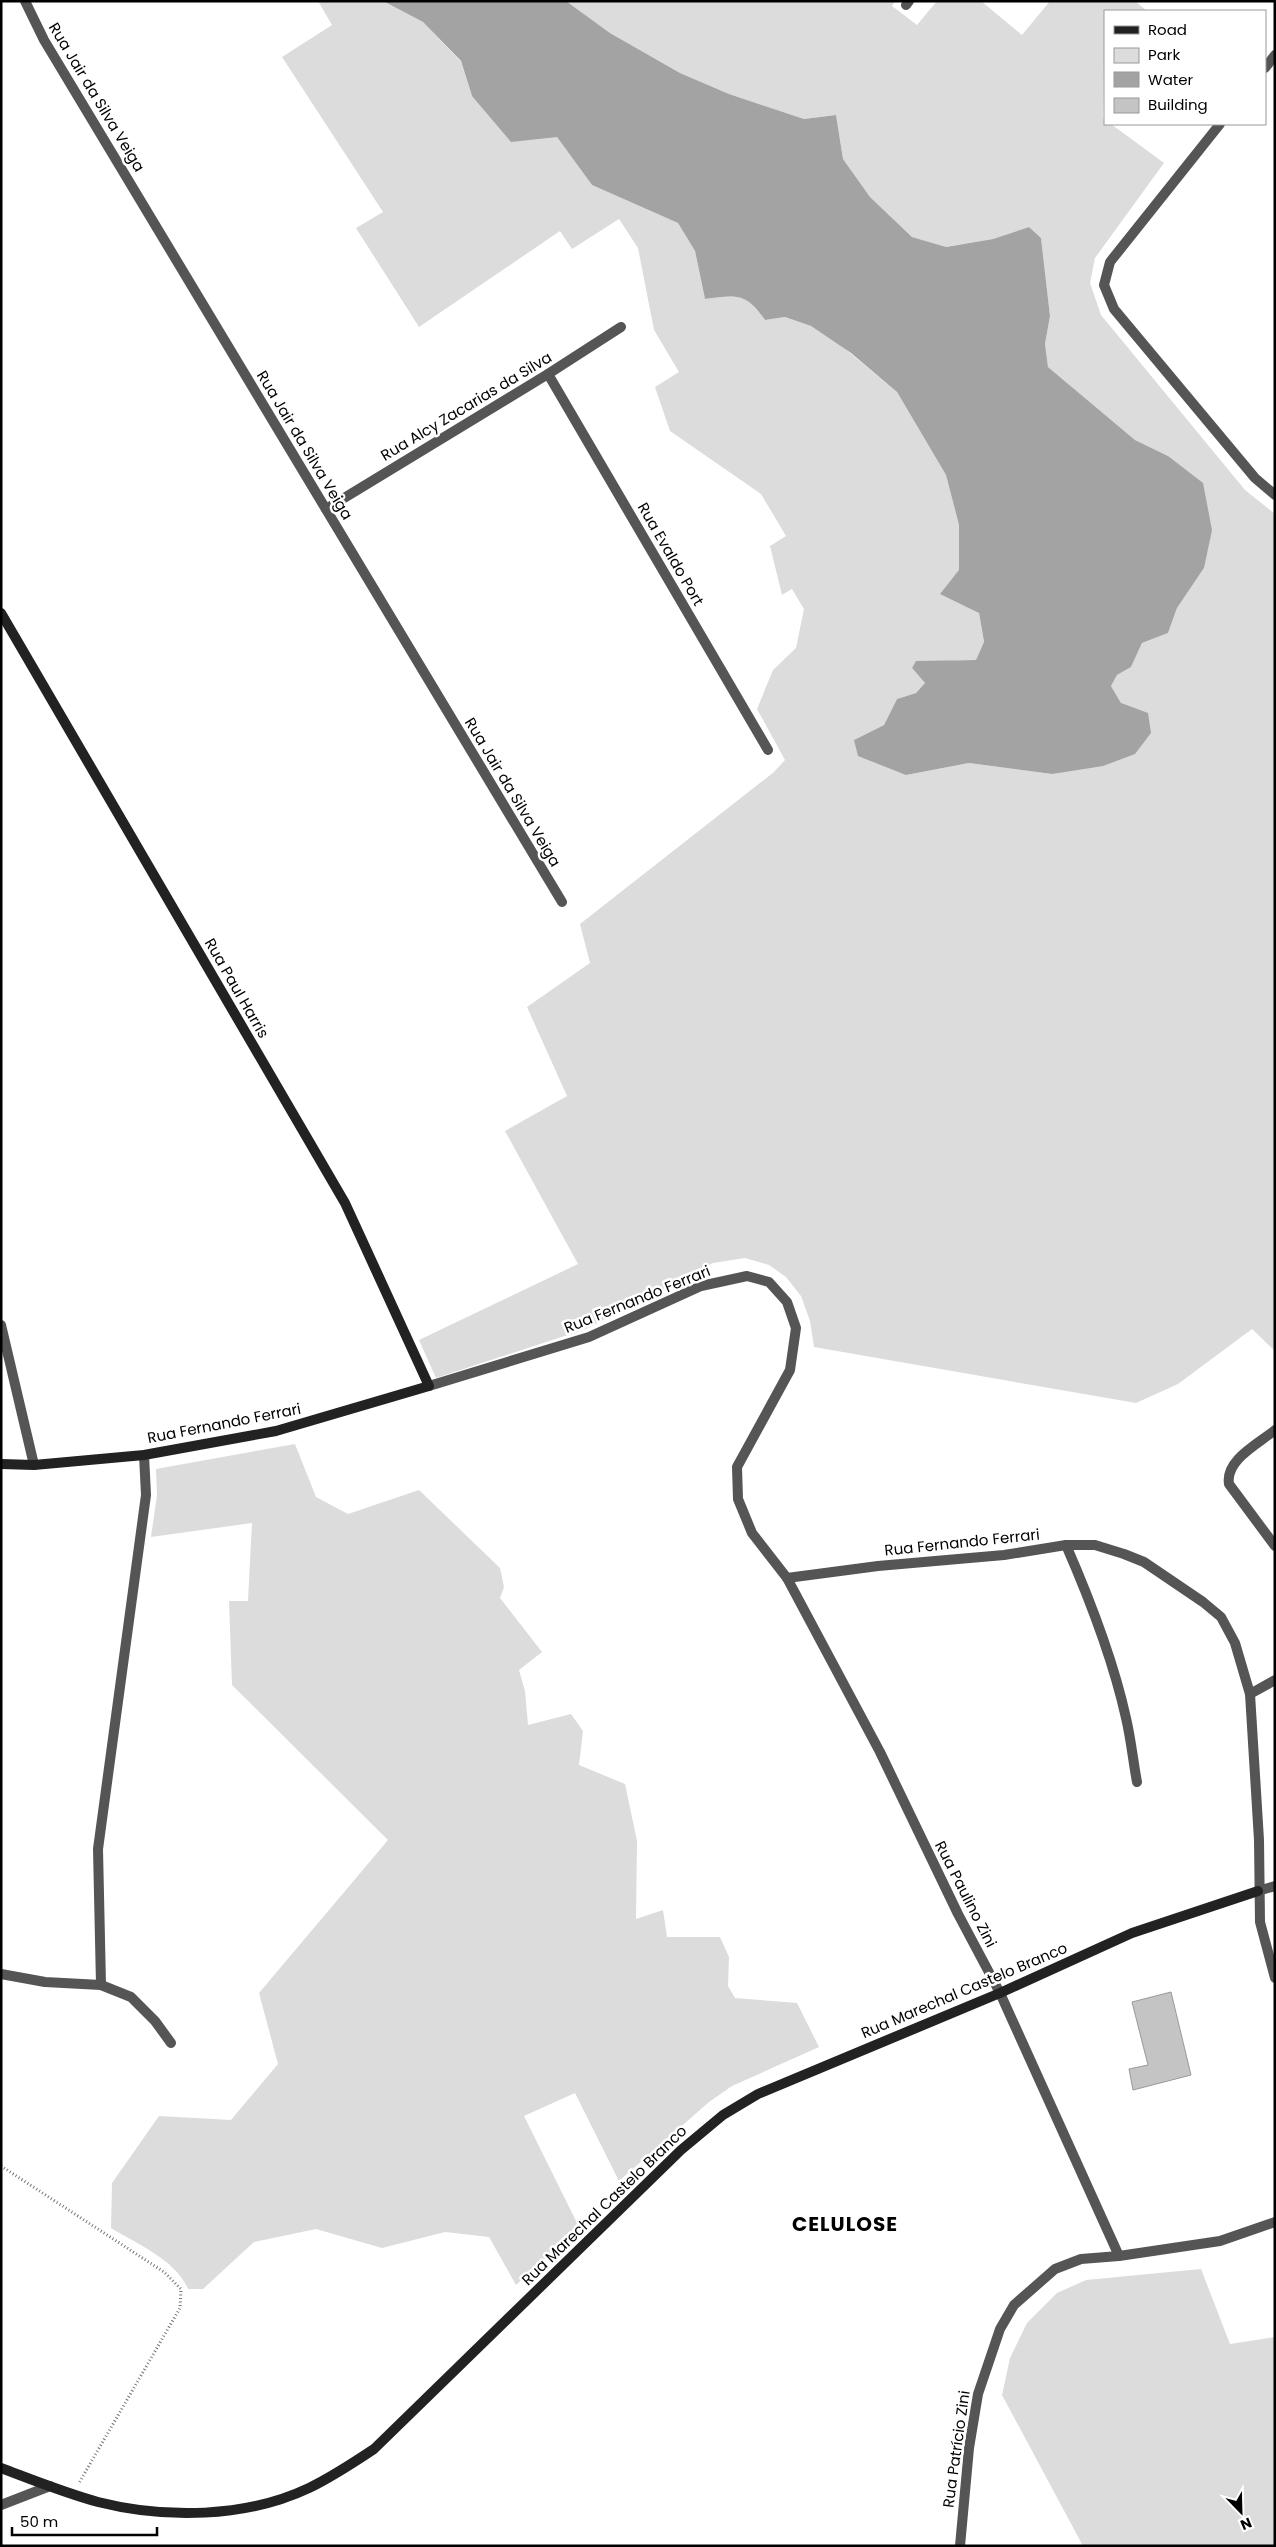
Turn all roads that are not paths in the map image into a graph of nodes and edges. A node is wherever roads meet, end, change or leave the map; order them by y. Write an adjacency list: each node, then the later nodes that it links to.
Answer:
1 (25, 1): 8 (street, Rua Jair da Silva Veiga)
2 (1275, 55): 3 (street)
3 (1266, 67)
4 (1219, 125): 7 (street)
5 (621, 327): 6 (street, Rua Alcy Zacarias da Silva)
6 (548, 374): 8 (street, Rua Alcy Zacarias da Silva); 10 (street, Rua Evaldo Port)
7 (1275, 495)
8 (326, 509): 11 (street, Rua Jair da Silva Veiga)
9 (1, 613): 13 (street, Rua Paul Harris)
10 (768, 750)
11 (562, 902)
12 (1, 1326): 17 (street)
13 (429, 1386): 15 (street, Rua Fernando Ferrari); 20 (street, Rua Fernando Ferrari)
14 (1275, 1430): 19 (street)
15 (144, 1455): 17 (street, Rua Fernando Ferrari); 28 (street)
16 (1, 1464): 17 (street, Rua Fernando Ferrari)
17 (34, 1465)
18 (1066, 1545): 20 (street, Rua Fernando Ferrari); 22 (street, Rua Fernando Ferrari); 23 (street)
19 (1275, 1546)
20 (787, 1578): 29 (street, Rua Paulino Zini)
21 (1275, 1680): 22 (street)
22 (1250, 1694): 25 (street, Rua Fernando Ferrari)
23 (1137, 1782)
24 (1275, 1886): 25 (street)
25 (1258, 1891): 27 (street, Rua Fernando Ferrari); 29 (street, Rua Marechal Castelo Branco)
26 (1, 1974): 28 (street)
27 (1275, 1978)
28 (101, 1985): 30 (street)
29 (1000, 1993): 32 (street, Rua Paulino Zini); 34 (street, Rua Marechal Castelo Branco)
30 (171, 2044)
31 (1275, 2222): 32 (street, Rua Patrício Zini)
32 (1119, 2256): 36 (street, Rua Patrício Zini)
33 (1, 2468): 34 (street, Rua Marechal Castelo Branco)
34 (50, 2486): 35 (street)
35 (1, 2505)
36 (960, 2546)

